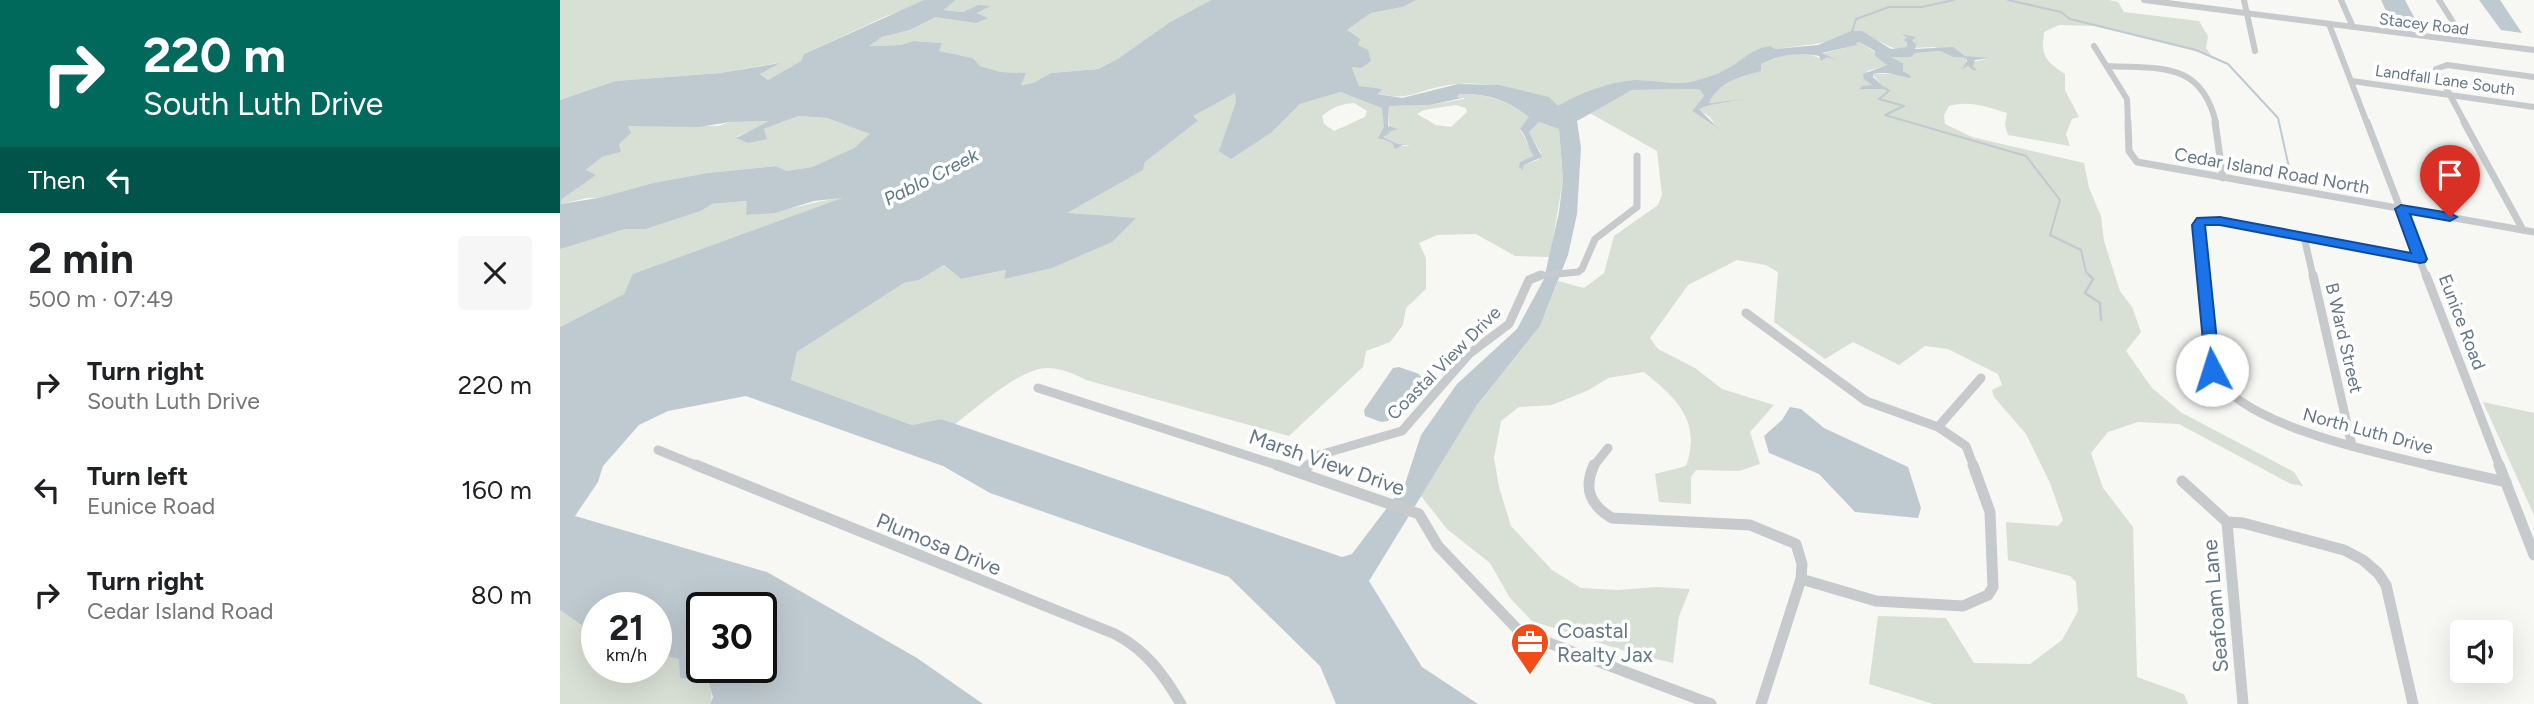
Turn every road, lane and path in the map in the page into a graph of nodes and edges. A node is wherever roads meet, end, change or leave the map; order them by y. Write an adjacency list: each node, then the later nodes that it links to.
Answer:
1 (2144, 0): 5 (street, Stacey Road)
2 (2244, 0): 5 (street)
3 (2341, 0): 7 (street)
4 (2439, 0): 8 (street)
5 (2247, 13): 6 (street, Stacey Road); 11 (street)
6 (2329, 24): 7 (street, Stacey Road); 14 (street, Eunice Road)
7 (2353, 27): 8 (street, Stacey Road)
8 (2465, 41): 10 (street, Stacey Road)
9 (2094, 46): 12 (street)
10 (2534, 50)
11 (2255, 51)
12 (2107, 66): 18 (street, Cedar Island Road North); 18 (street)
13 (2534, 77): 15 (street)
14 (2351, 81): 15 (street, Landfall Lane South); 19 (street, Eunice Road)
15 (2450, 95): 16 (street, Landfall Lane South); 21 (street)
16 (2534, 107)
17 (1637, 156): 32 (street, Coastal View Drive)
18 (2223, 178): 19 (street, Cedar Island Road North)
19 (2401, 209): 21 (street, Cedar Island Road North); 24 (street, Eunice Road)
20 (2201, 221): 23 (street); 29 (street, North Luth Drive)
21 (2523, 230): 22 (street, Cedar Island Road North)
22 (2534, 232)
23 (2304, 237): 24 (street); 29 (street, B Ward Street)
24 (2420, 259): 34 (street, Eunice Road)
25 (1746, 313): 28 (street)
26 (1981, 378): 28 (street)
27 (1038, 388): 32 (street, Marsh View Drive)
28 (1938, 427): 37 (street)
29 (2352, 446): 34 (street, North Luth Drive)
30 (1608, 448): 37 (street)
31 (658, 450): 38 (street, Plumosa Drive)
32 (1301, 473): 39 (street, Marsh View Drive)
33 (2182, 481): 35 (street, Seafoam Lane)
34 (2506, 482): 36 (street, Eunice Road)
35 (2227, 522): 41 (street, Seafoam Lane); 42 (street)
36 (2534, 555)
37 (1801, 579): 40 (street)
38 (1181, 704)
39 (1711, 704)
40 (1761, 704)
41 (2243, 704)
42 (2413, 704)

